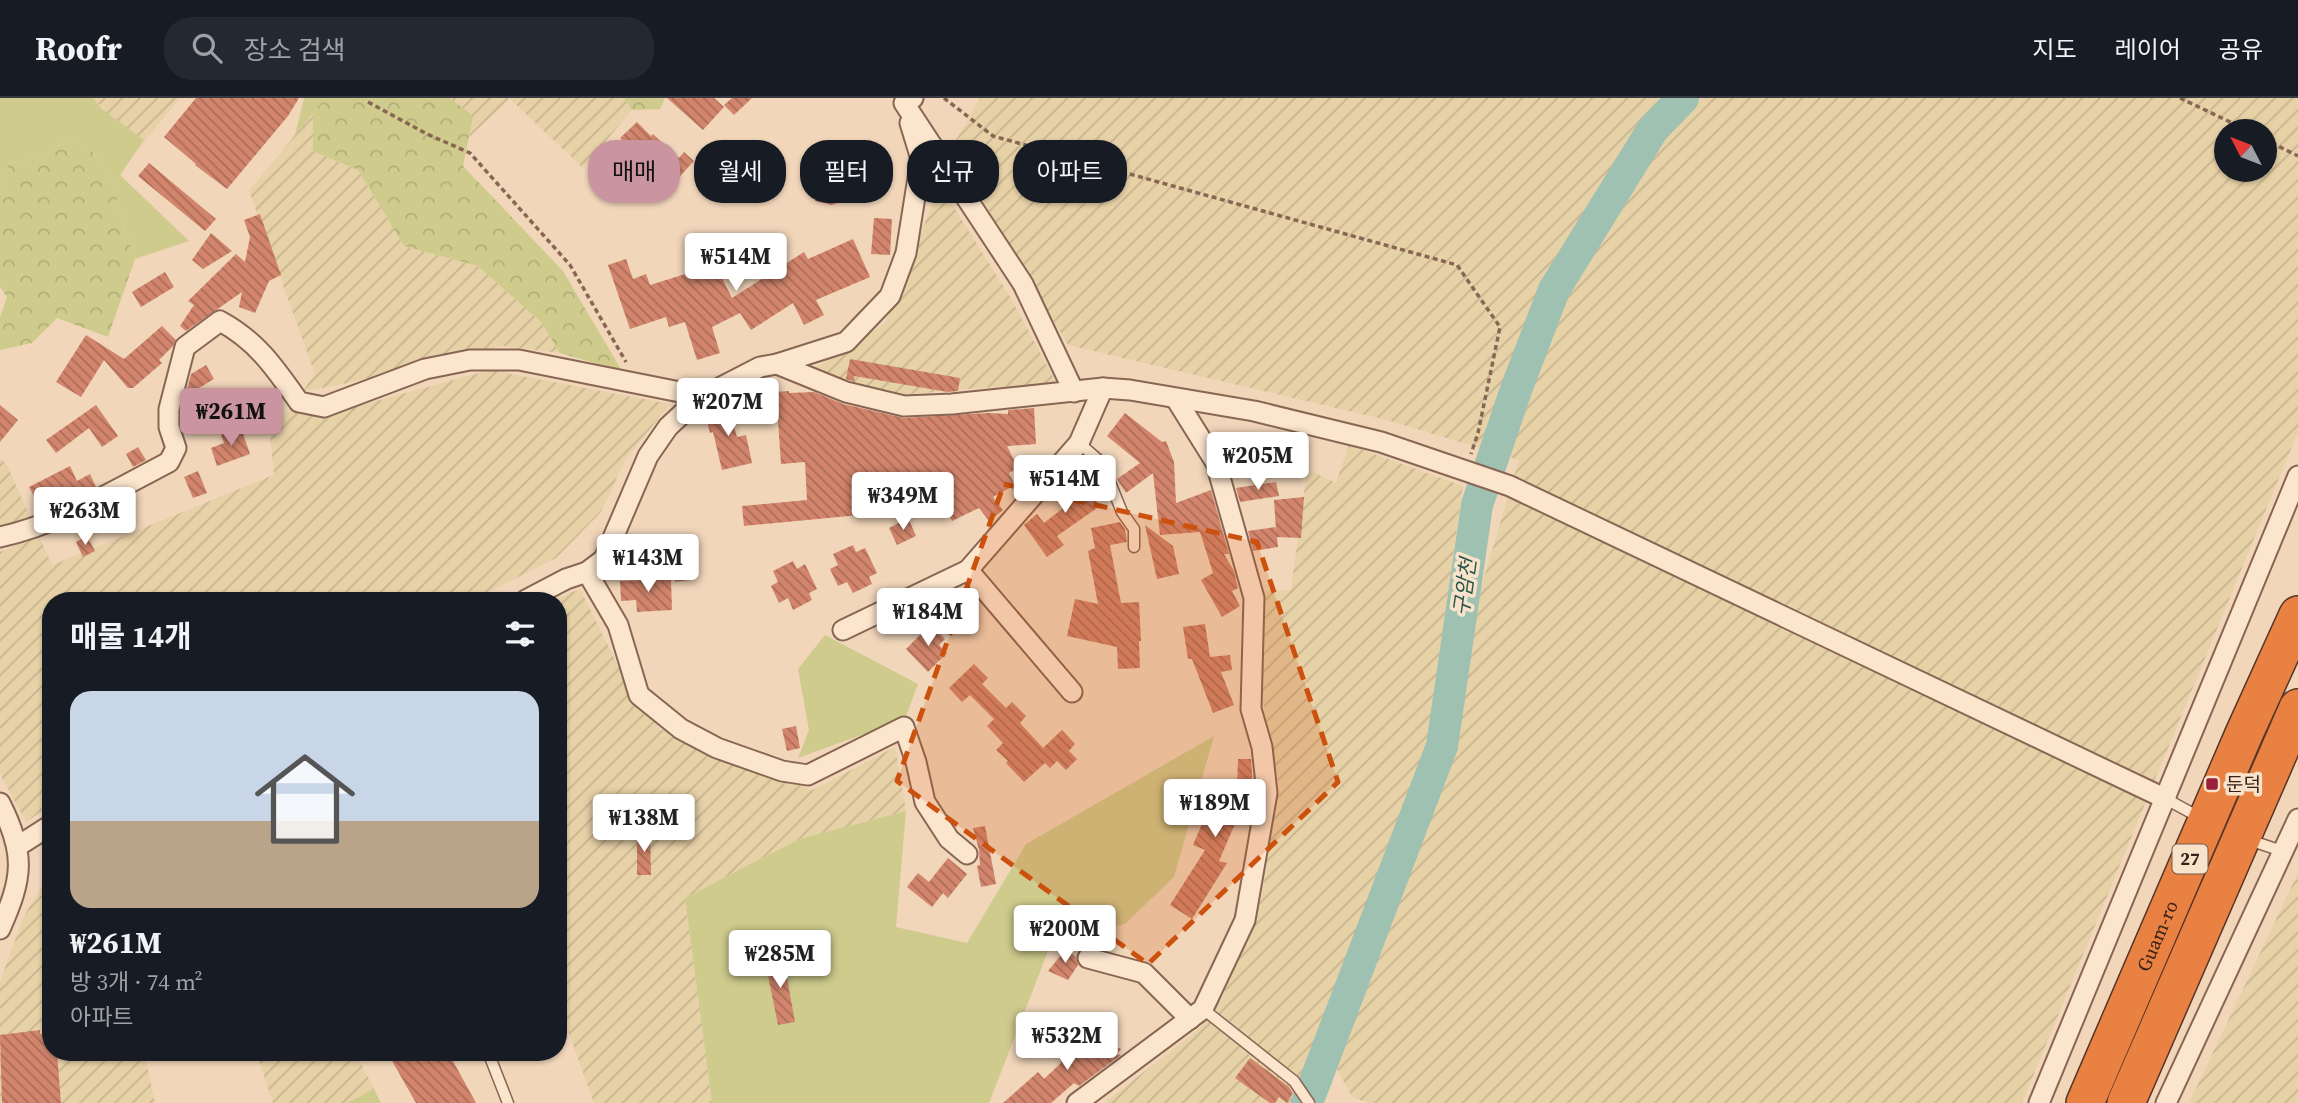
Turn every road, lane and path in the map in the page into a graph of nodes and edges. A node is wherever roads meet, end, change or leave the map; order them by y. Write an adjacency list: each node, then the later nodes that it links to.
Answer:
1 (944, 98): 15 (path)
2 (2180, 98): 5 (path)
3 (905, 100): 8 (street); 11 (street)
4 (368, 102): 9 (path)
5 (2224, 119)
6 (2277, 146): 7 (path)
7 (2298, 156)
8 (777, 363): 11 (street); 12 (street)
9 (640, 385): 12 (street); 17 (street)
10 (1103, 388): 11 (street); 13 (street); 14 (street)
11 (1074, 392)
12 (698, 399): 20 (street)
13 (1176, 399): 15 (street); 37 (street)
14 (1079, 443): 18 (lane); 19 (street)
15 (1466, 471): 26 (street)
16 (2298, 476): 26 (street)
17 (0, 537)
18 (1134, 547)
19 (968, 570): 23 (street); 24 (street)
20 (587, 572): 21 (street); 34 (street)
21 (541, 592)
22 (2298, 615): 29 (highway, Guam-ro / 27)
23 (843, 630)
24 (1072, 692)
25 (2298, 708): 31 (highway, Guam-ro / 27)
26 (2166, 799): 29 (lane); 43 (street)
27 (0, 803): 32 (street)
28 (2298, 819): 33 (street)
29 (2207, 821): 39 (highway, Guam-ro / 27)
30 (42, 831): 32 (street)
31 (2242, 838): 33 (lane); 44 (highway, Guam-ro / 27)
32 (18, 846): 35 (street)
33 (2282, 851): 45 (street)
34 (967, 854)
35 (0, 929)
36 (1088, 958): 37 (street)
37 (1197, 1014): 41 (street); 42 (lane)
38 (492, 1061): 40 (lane)
39 (2085, 1102)
40 (508, 1103)
41 (1077, 1103)
42 (1309, 1103)
43 (2039, 1103)
44 (2126, 1103)
45 (2166, 1103)

